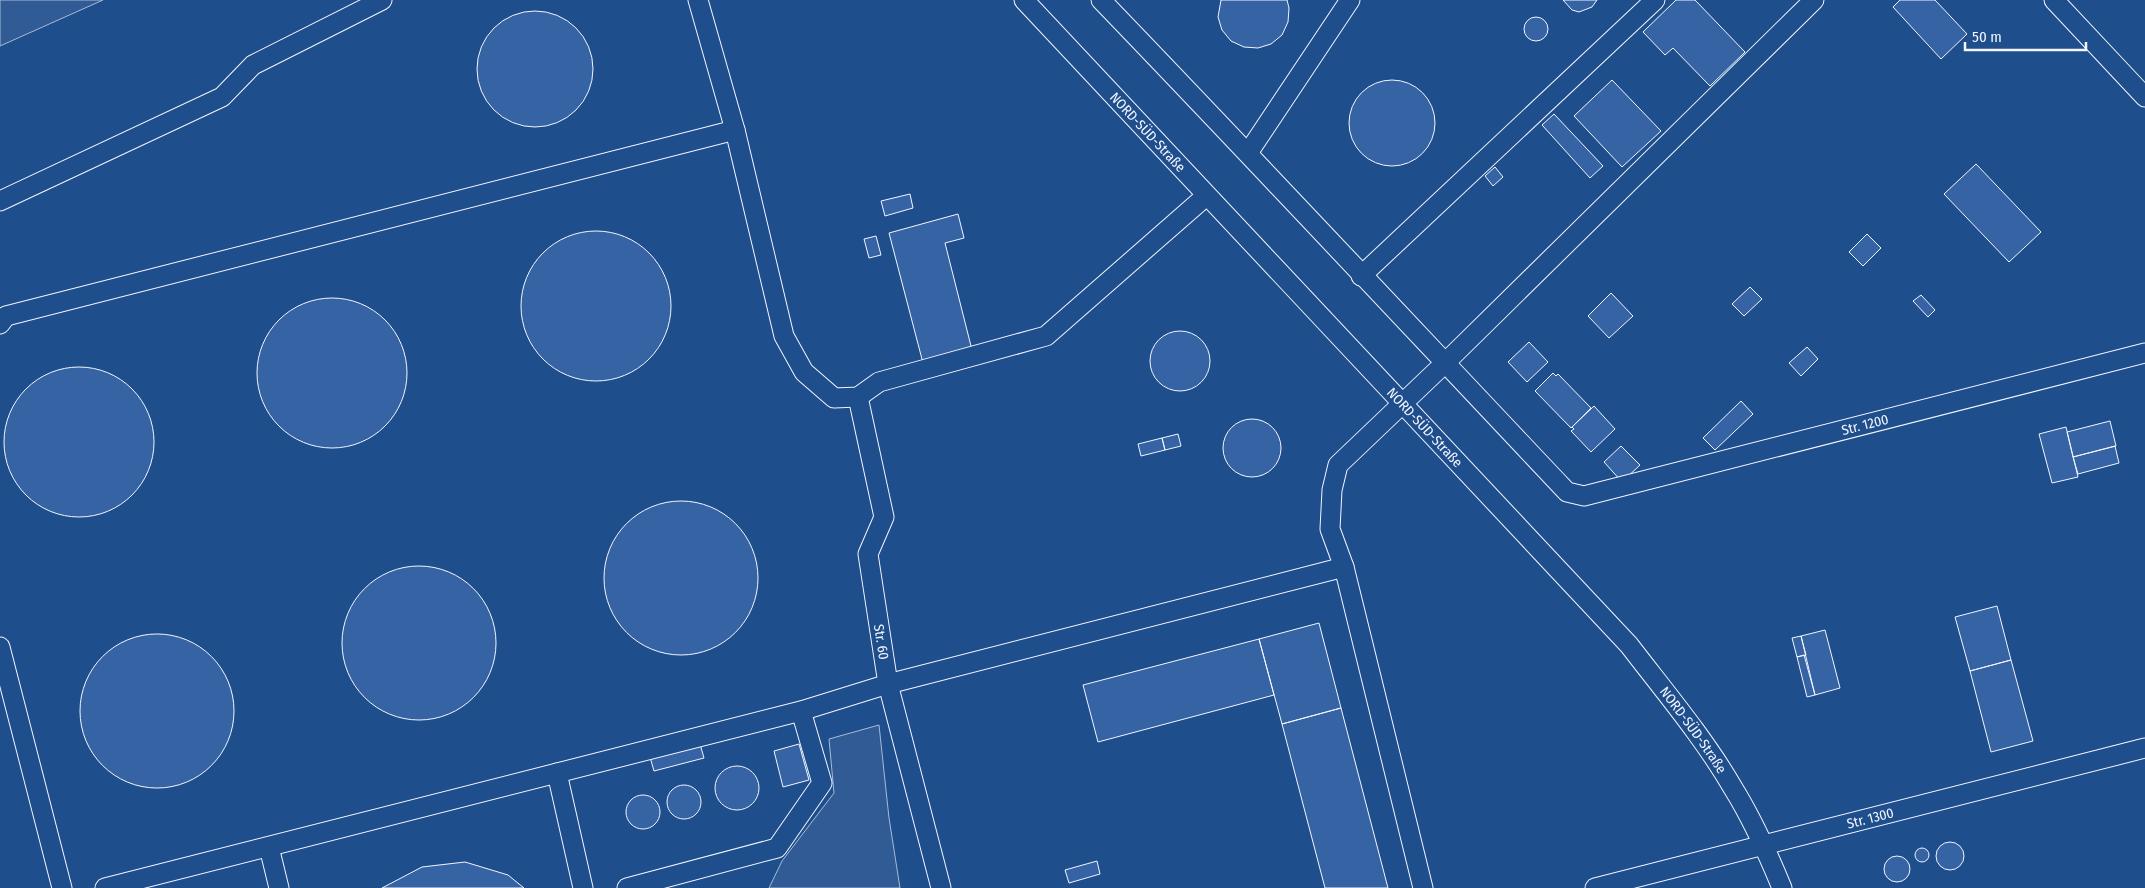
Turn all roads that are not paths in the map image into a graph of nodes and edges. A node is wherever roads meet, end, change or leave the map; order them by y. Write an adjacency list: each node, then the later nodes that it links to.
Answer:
1 (382, 0): 13 (lane)
2 (698, 0): 10 (lane)
3 (1024, 0): 12 (lane, NORD-SÜD-Straße)
4 (1101, 0): 11 (lane)
5 (1350, 0): 11 (lane)
6 (1655, 0): 14 (lane)
7 (1814, 0): 17 (lane)
8 (2054, 0): 9 (lane)
9 (2145, 97)
10 (735, 130): 15 (lane); 18 (lane)
11 (1248, 153): 14 (lane)
12 (1206, 196): 18 (lane); 19 (lane, NORD-SÜD-Straße)
13 (0, 201)
14 (1361, 276): 17 (lane)
15 (0, 324)
16 (2145, 353): 17 (lane, Str. 1200)
17 (1445, 363): 19 (lane)
18 (858, 397): 22 (lane, Str. 60)
19 (1402, 403): 20 (lane); 26 (lane, NORD-SÜD-Straße)
20 (1344, 567): 22 (lane); 34 (lane)
21 (0, 647): 28 (lane)
22 (888, 684): 23 (lane); 33 (lane, Str. 60)
23 (801, 711): 25 (lane); 32 (lane)
24 (2145, 748): 26 (lane, Str. 1300)
25 (558, 773): 27 (lane); 31 (lane)
26 (1764, 844): 35 (lane, Str. 1300); 36 (lane, NORD-SÜD-Straße)
27 (269, 847): 29 (lane); 30 (lane)
28 (62, 888)
29 (106, 888)
30 (279, 888)
31 (583, 888)
32 (628, 888)
33 (941, 888)
34 (1423, 888)
35 (1595, 888)
36 (1782, 888)

